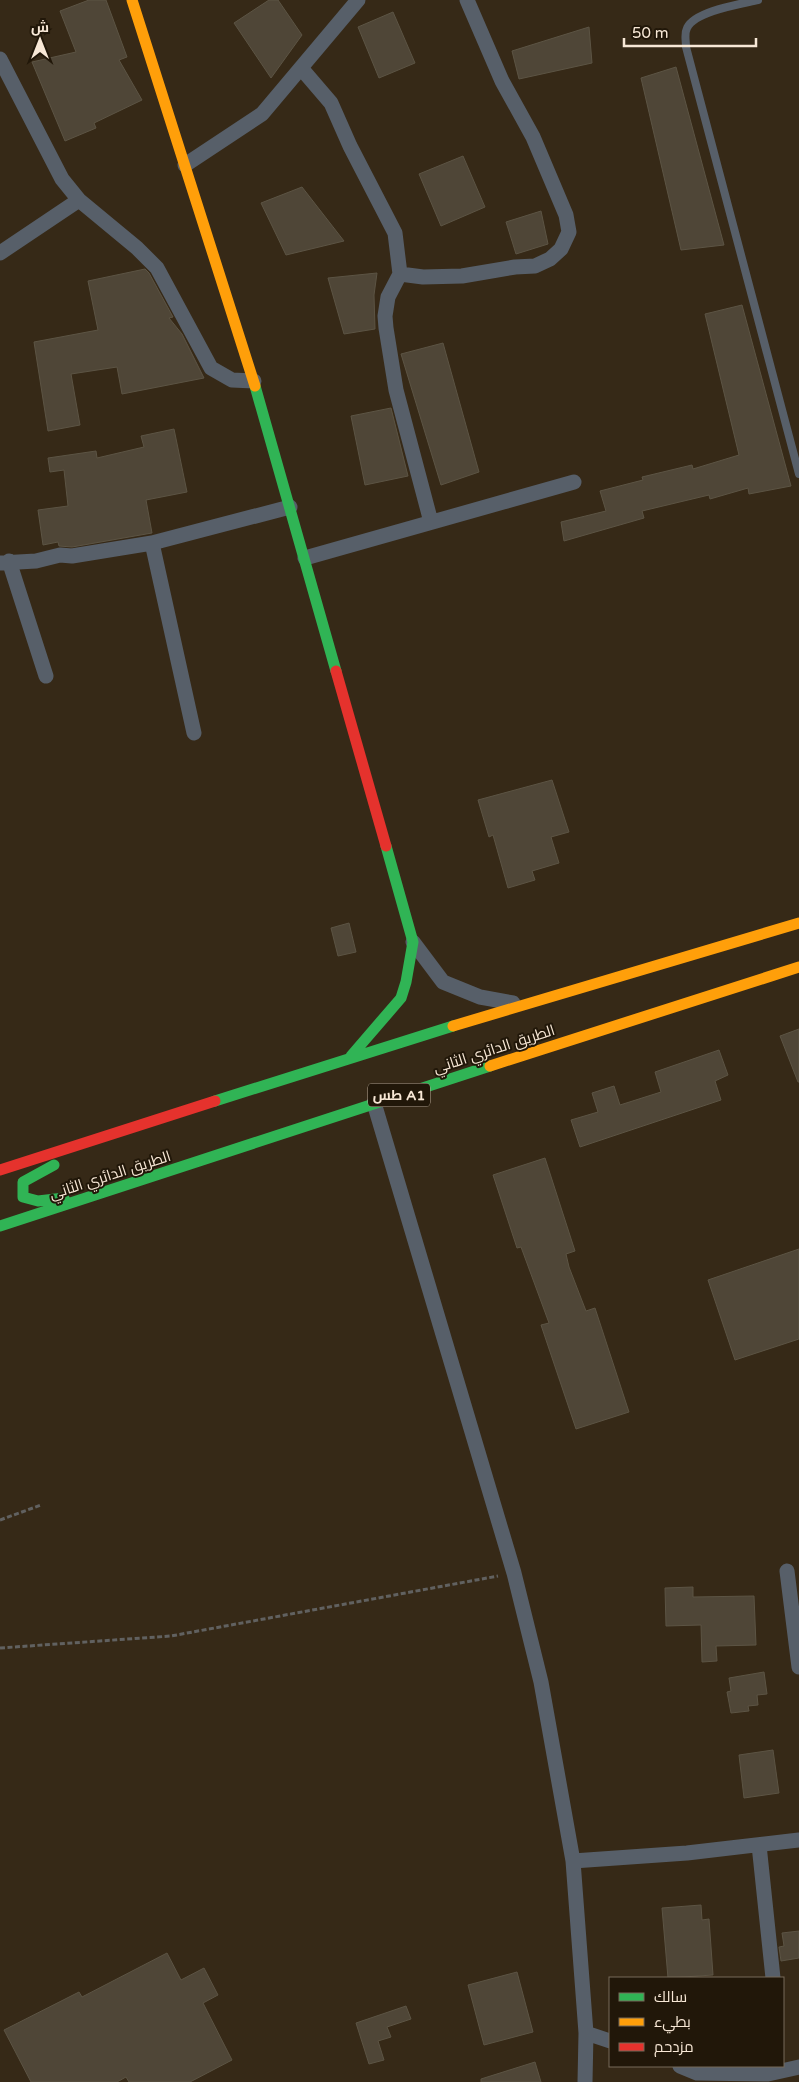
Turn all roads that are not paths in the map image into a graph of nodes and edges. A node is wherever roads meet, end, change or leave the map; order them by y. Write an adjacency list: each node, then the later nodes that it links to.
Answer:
1 (132, 0): 7 (main road)
2 (358, 0): 6 (street)
3 (467, 0): 10 (street)
4 (758, 0): 12 (lane)
5 (0, 59): 8 (street)
6 (302, 68): 7 (street); 10 (street)
7 (185, 165): 11 (main road)
8 (79, 200): 9 (street); 11 (street)
9 (0, 253)
10 (400, 274): 15 (street)
11 (254, 381): 14 (main road)
12 (799, 474)
13 (574, 482): 15 (street)
14 (290, 507): 16 (street); 17 (main road)
15 (431, 522): 17 (street)
16 (152, 543): 18 (street); 20 (street)
17 (305, 558): 22 (main road)
18 (5, 562): 19 (street)
19 (46, 676)
20 (194, 733)
21 (799, 923): 24 (main road)
22 (413, 942): 24 (street); 25 (main road)
23 (799, 967): 26 (main road, الطريق الدائري الثاني / طس A1)
24 (521, 1004): 25 (main road)
25 (351, 1056): 27 (main road); 28 (main road)
26 (374, 1103): 28 (main road, الطريق الدائري الثاني / طس A1); 34 (street)
27 (0, 1170)
28 (107, 1192): 29 (main road, الطريق الدائري الثاني / طس A1)
29 (0, 1226)
30 (787, 1571): 31 (street)
31 (799, 1667)
32 (799, 1840): 33 (street)
33 (759, 1845): 34 (street); 35 (street)
34 (573, 1861): 36 (street)
35 (773, 1977)
36 (586, 2033): 37 (street); 41 (street)
37 (609, 2041)
38 (681, 2067): 40 (street)
39 (799, 2067): 40 (street)
40 (692, 2078)
41 (585, 2082)

